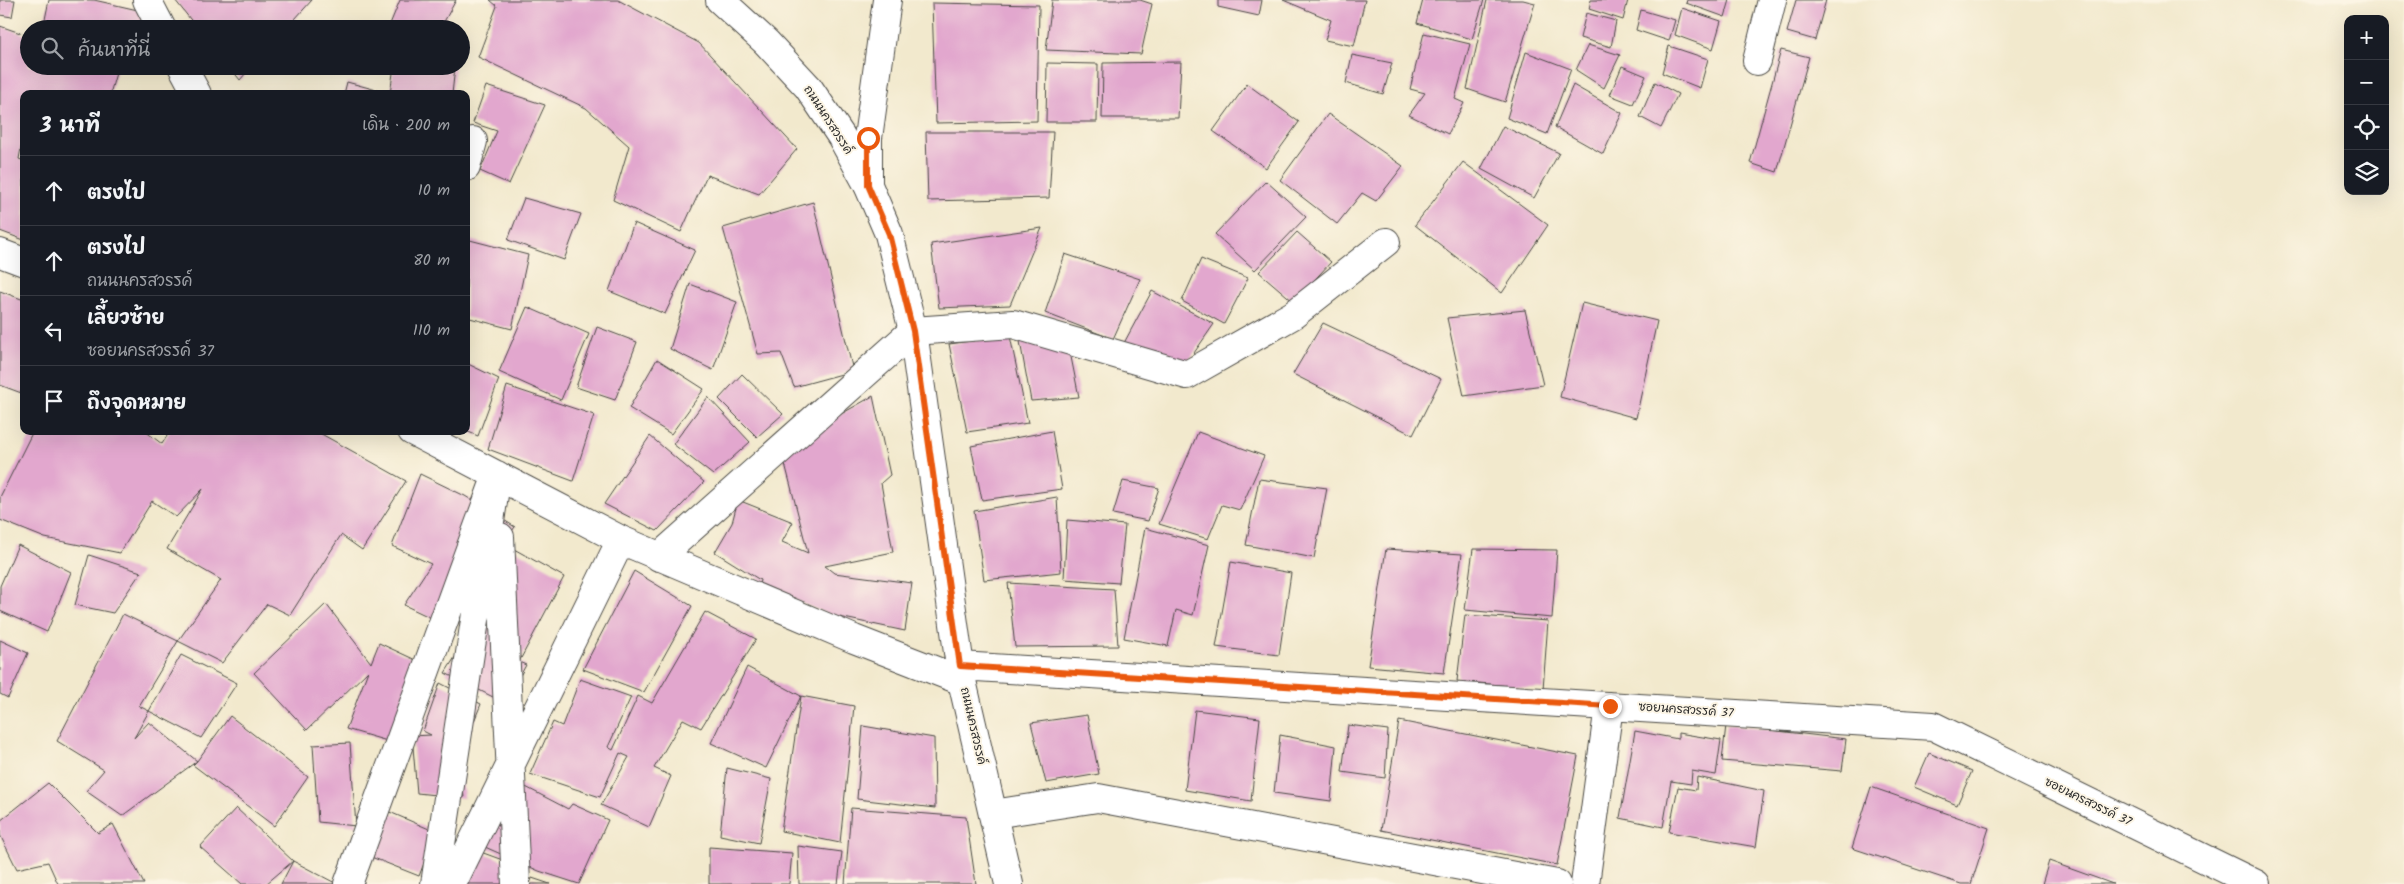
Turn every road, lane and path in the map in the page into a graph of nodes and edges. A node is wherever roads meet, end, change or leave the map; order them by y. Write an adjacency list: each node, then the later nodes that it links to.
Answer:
1 (147, 0): 5 (street)
2 (720, 0): 11 (street, ถนนนครสวรรค์)
3 (887, 0): 11 (street)
4 (1772, 0): 6 (street)
5 (157, 20)
6 (1757, 61)
7 (187, 75): 8 (street)
8 (195, 90)
9 (473, 141): 10 (street)
10 (470, 152)
11 (868, 185): 15 (street, ถนนนครสวรรค์)
12 (1386, 242): 15 (street)
13 (0, 253): 14 (street)
14 (20, 260)
15 (913, 331): 19 (street); 20 (street, ถนนนครสวรรค์)
16 (420, 435): 17 (street, ซอยนครสวรรค์ 37)
17 (497, 475): 18 (street, ซอยนครสวรรค์ 37); 23 (street); 24 (street); 26 (street)
18 (621, 540): 19 (street, ซอยนครสวรรค์ 37); 25 (street)
19 (659, 556): 20 (street, ซอยนครสวรรค์ 37)
20 (961, 673): 21 (street, ซอยนครสวรรค์ 37); 22 (street, ถนนนครสวรรค์)
21 (1610, 706): 29 (street); 30 (street, ซอยนครสวรรค์ 37)
22 (993, 814): 27 (street, ถนนนครสวรรค์); 28 (street)
23 (348, 884)
24 (435, 884)
25 (452, 884)
26 (516, 884)
27 (1009, 884)
28 (1557, 884)
29 (1585, 884)
30 (2256, 884)

